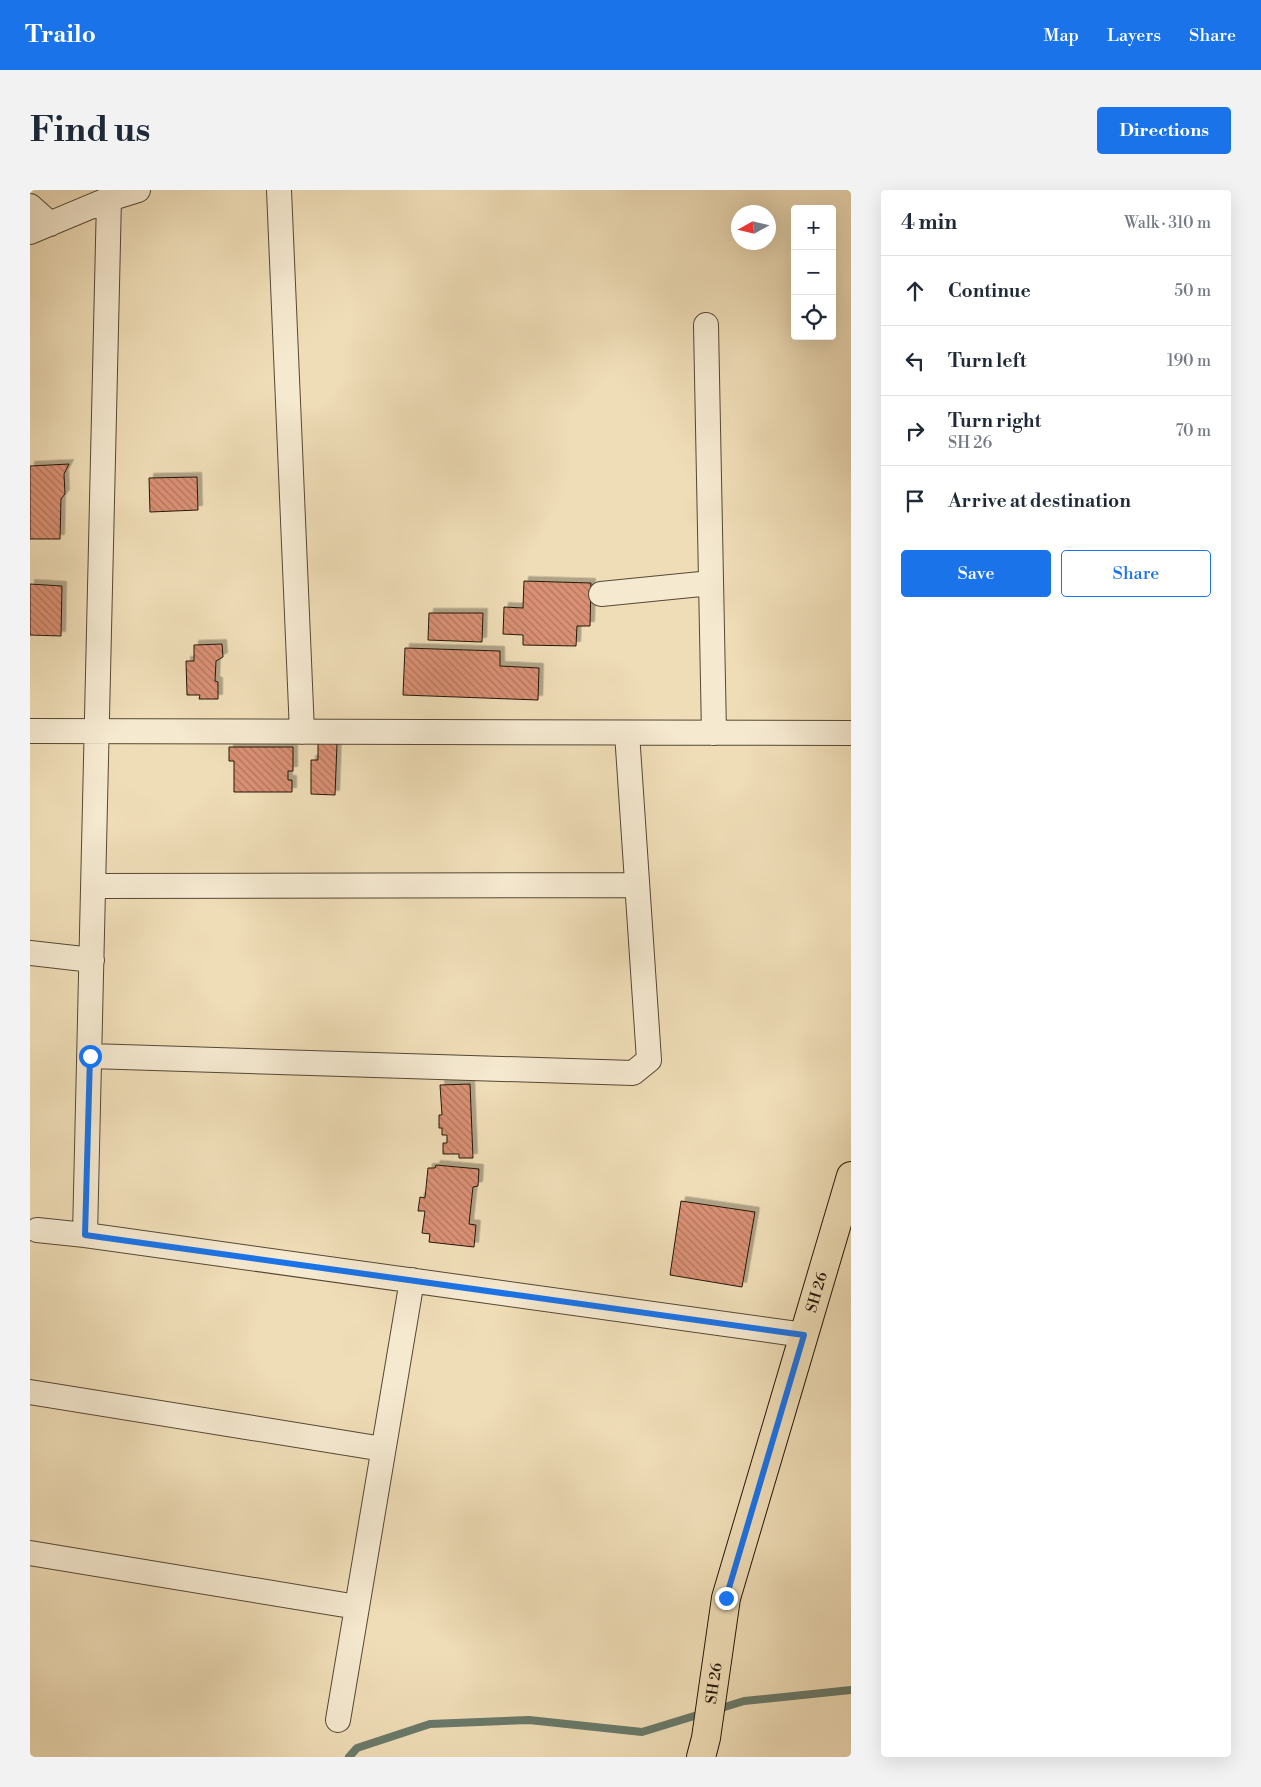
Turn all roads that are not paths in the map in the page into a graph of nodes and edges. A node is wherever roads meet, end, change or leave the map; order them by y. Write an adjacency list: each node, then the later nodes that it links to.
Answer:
1 (138, 190): 3 (street)
2 (279, 190): 11 (street)
3 (109, 199): 5 (street); 10 (street)
4 (30, 206): 5 (street)
5 (40, 228)
6 (706, 325): 7 (street)
7 (711, 583): 8 (street); 13 (street)
8 (601, 594)
9 (30, 731): 10 (street)
10 (97, 731): 11 (street); 16 (street)
11 (302, 732): 12 (street)
12 (627, 732): 13 (street); 15 (street)
13 (714, 733): 14 (street)
14 (851, 733)
15 (637, 885): 16 (street); 19 (street)
16 (94, 886): 18 (street)
17 (30, 953): 18 (street)
18 (92, 960): 19 (street)
19 (90, 1056): 22 (street)
20 (851, 1176): 24 (main road, SH 26)
21 (37, 1230): 22 (street)
22 (85, 1235): 23 (street)
23 (412, 1280): 24 (street); 26 (street)
24 (804, 1335): 30 (main road, SH 26)
25 (30, 1392): 26 (street)
26 (383, 1449): 28 (street)
27 (30, 1553): 28 (street)
28 (357, 1607): 29 (street)
29 (338, 1720)
30 (703, 1747)

